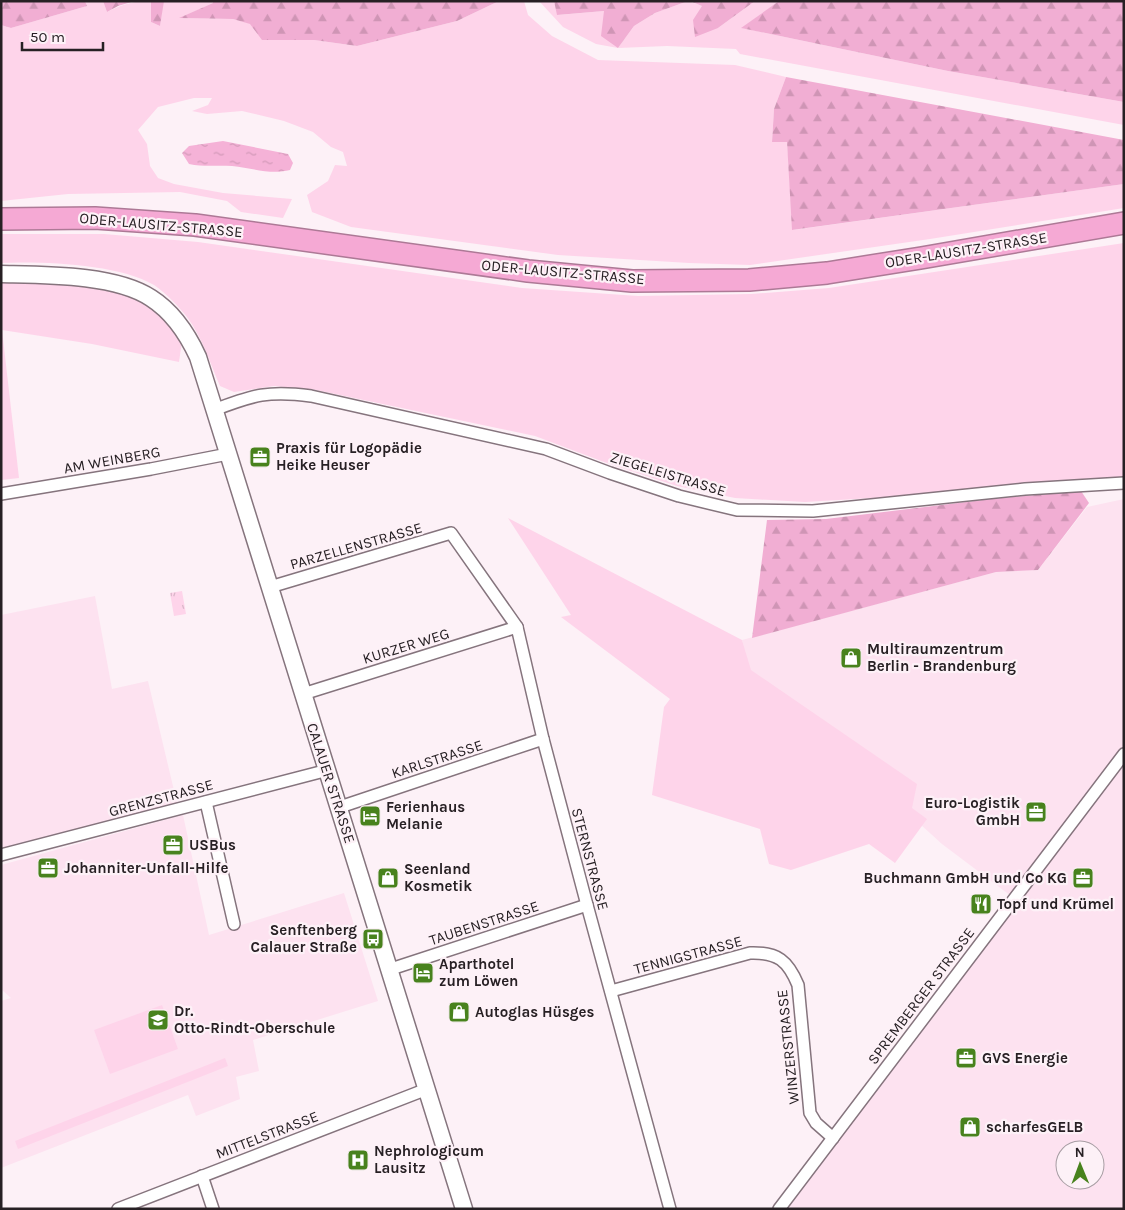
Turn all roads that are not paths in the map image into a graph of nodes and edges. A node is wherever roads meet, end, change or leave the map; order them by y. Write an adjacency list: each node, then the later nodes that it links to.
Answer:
1 (1, 220): 2 (highway, ODER-LAUSITZ-STRASSE)
2 (1124, 224)
3 (1, 274): 4 (street, CALAUER STRASSE)
4 (214, 410): 5 (street, CALAUER STRASSE); 6 (street, ZIEGELEISTRASSE)
5 (228, 454): 7 (street, AM WEINBERG); 9 (street, CALAUER STRASSE)
6 (1124, 483)
7 (1, 494)
8 (451, 534): 9 (street, PARZELLENSTRASSE); 10 (street, STERNSTRASSE)
9 (270, 588): 11 (street, CALAUER STRASSE)
10 (517, 627): 11 (street, KURZER WEG); 12 (street, STERNSTRASSE)
11 (303, 694): 14 (street, CALAUER STRASSE)
12 (543, 739): 16 (street, KARLSTRASSE); 18 (street, STERNSTRASSE)
13 (1124, 754): 24 (street, SPREMBERGER STRASSE)
14 (328, 770): 15 (street, GRENZSTRASSE); 16 (street, CALAUER STRASSE)
15 (206, 802): 17 (street, GRENZSTRASSE); 19 (street)
16 (340, 807): 21 (street, CALAUER STRASSE)
17 (1, 855)
18 (587, 905): 21 (street, TAUBENSTRASSE); 22 (street, STERNSTRASSE)
19 (234, 924)
20 (773, 956): 22 (street, TENNIGSTRASSE); 24 (street, WINZERSTRASSE)
21 (391, 969): 23 (street, CALAUER STRASSE)
22 (611, 992): 29 (street, STERNSTRASSE)
23 (426, 1089): 25 (street, MITTELSTRASSE); 28 (street, CALAUER STRASSE)
24 (833, 1138): 30 (street, SPREMBERGER STRASSE)
25 (202, 1176): 26 (street, MITTELSTRASSE); 27 (street)
26 (118, 1209)
27 (213, 1209)
28 (464, 1209)
29 (670, 1209)
30 (779, 1209)

